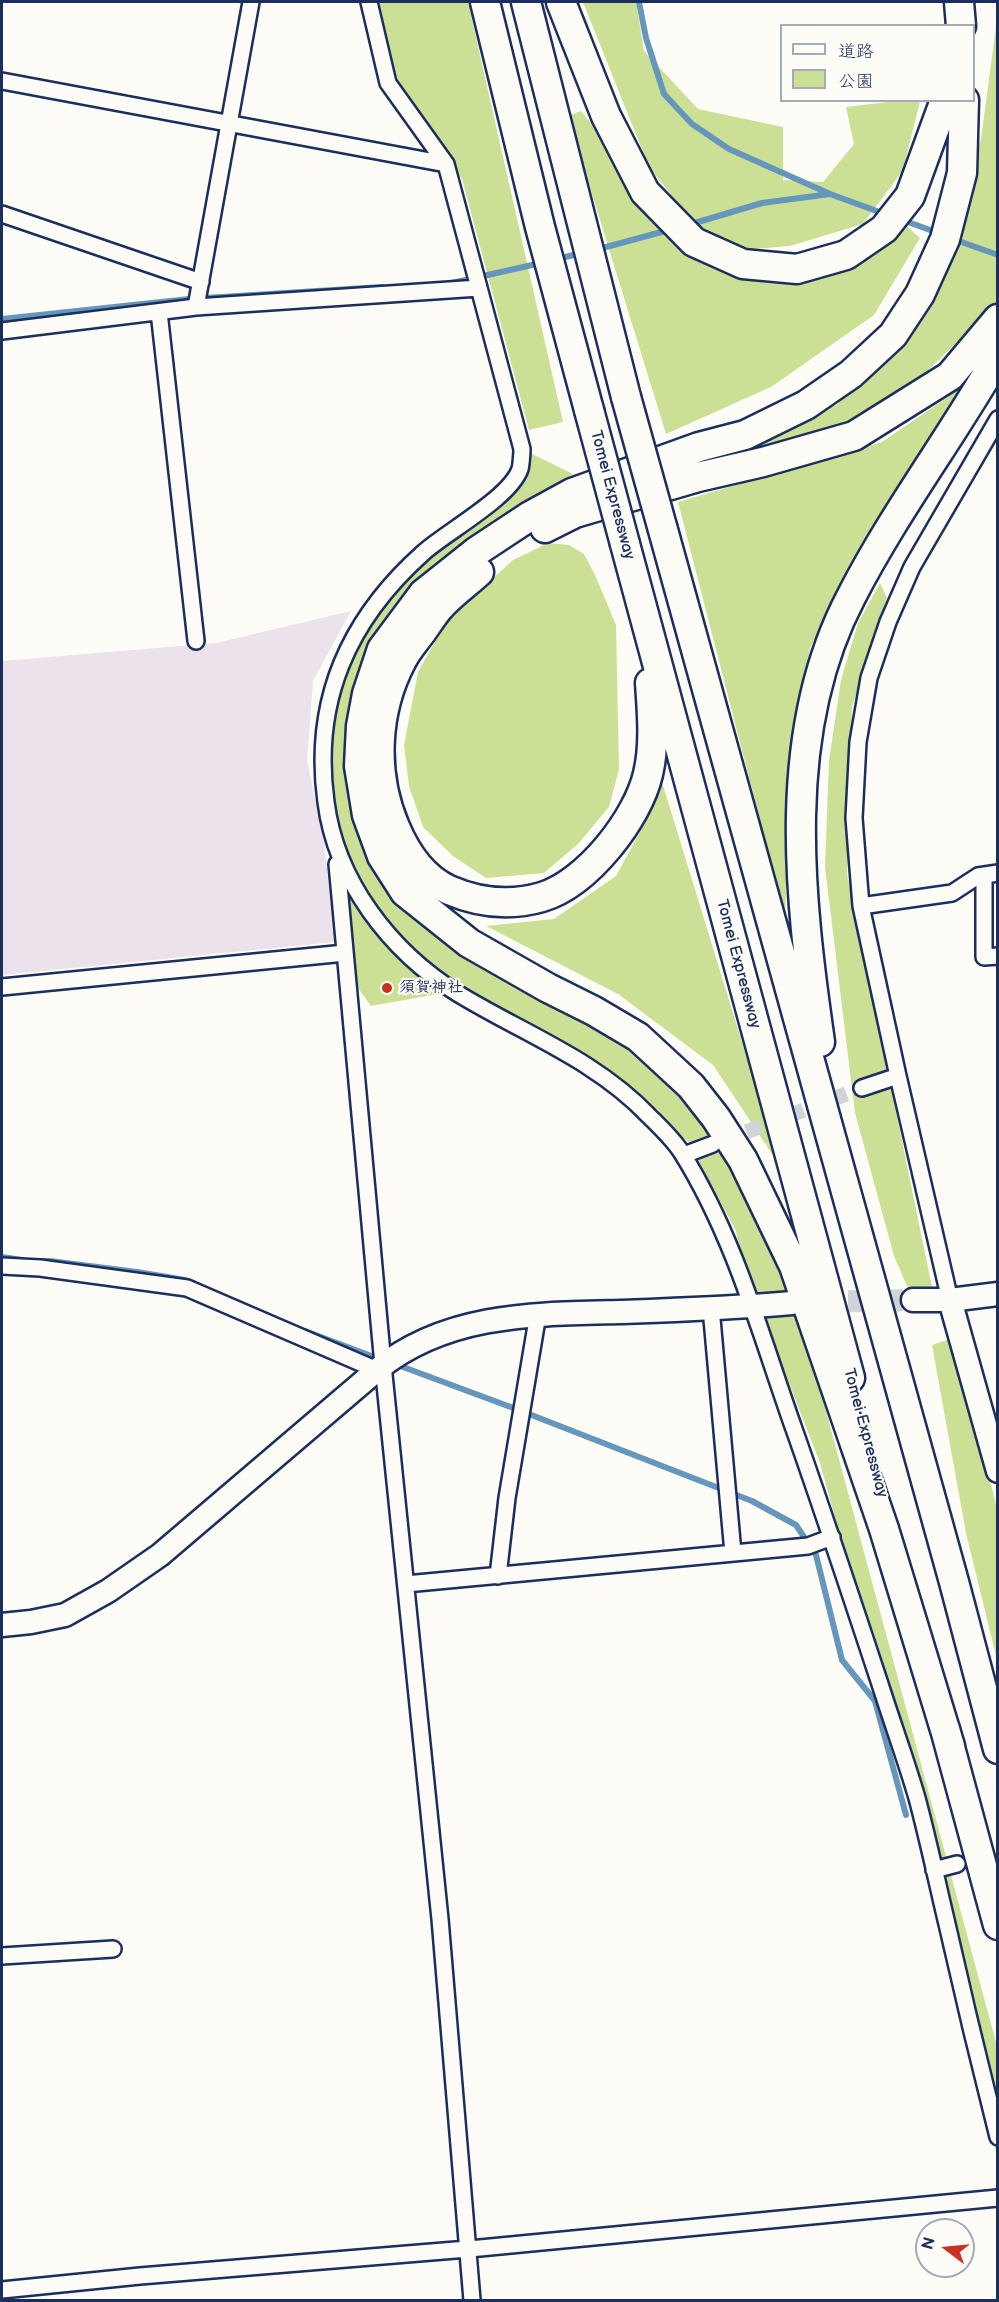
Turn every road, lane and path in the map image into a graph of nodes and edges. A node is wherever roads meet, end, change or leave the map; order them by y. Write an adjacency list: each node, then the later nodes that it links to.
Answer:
1 (251, 2): 11 (street)
2 (369, 2): 12 (street)
3 (485, 2): 22 (highway, Tomei Expressway, bridge)
4 (526, 2): 33 (highway, bridge)
5 (561, 2): 9 (highway)
6 (959, 2): 7 (highway)
7 (961, 24)
8 (2, 81): 11 (street)
9 (944, 102)
10 (964, 102): 50 (highway)
11 (230, 123): 12 (street); 14 (street)
12 (446, 164): 15 (street)
13 (2, 214): 14 (street)
14 (201, 282): 16 (street)
15 (479, 288): 16 (street); 24 (street)
16 (196, 308): 17 (street)
17 (159, 312): 19 (street); 23 (street)
18 (998, 319): 22 (highway)
19 (2, 330)
20 (998, 356): 33 (highway)
21 (998, 418): 26 (street)
22 (642, 607): 50 (highway, Tomei Expressway)
23 (196, 640)
24 (337, 845): 27 (street); 34 (street)
25 (991, 874): 26 (street); 28 (street)
26 (861, 906): 30 (street)
27 (345, 953): 29 (street); 43 (street)
28 (998, 956)
29 (2, 987)
30 (898, 1076): 31 (street); 38 (street)
31 (862, 1088)
32 (713, 1144): 34 (street)
33 (836, 1153): 51 (highway)
34 (684, 1155): 40 (street)
35 (2, 1266): 43 (street)
36 (998, 1294): 38 (street)
37 (913, 1300): 38 (street)
38 (950, 1300): 44 (street)
39 (792, 1303): 40 (street)
40 (751, 1307): 41 (street); 45 (street)
41 (711, 1308): 42 (street); 46 (street)
42 (538, 1314): 43 (street); 47 (street)
43 (380, 1367): 48 (street); 49 (street)
44 (998, 1471)
45 (832, 1537): 46 (street); 53 (street)
46 (733, 1553): 47 (street)
47 (498, 1576): 48 (street)
48 (406, 1584): 59 (street)
49 (2, 1624)
50 (950, 1746): 54 (highway, Tomei Expressway)
51 (998, 1749)
52 (957, 1864): 53 (street)
53 (934, 1870): 57 (street)
54 (998, 1924)
55 (114, 1949): 56 (street)
56 (2, 1956)
57 (998, 2137)
58 (998, 2198): 59 (street)
59 (467, 2249): 60 (street); 61 (street)
60 (2, 2290)
61 (472, 2301)

